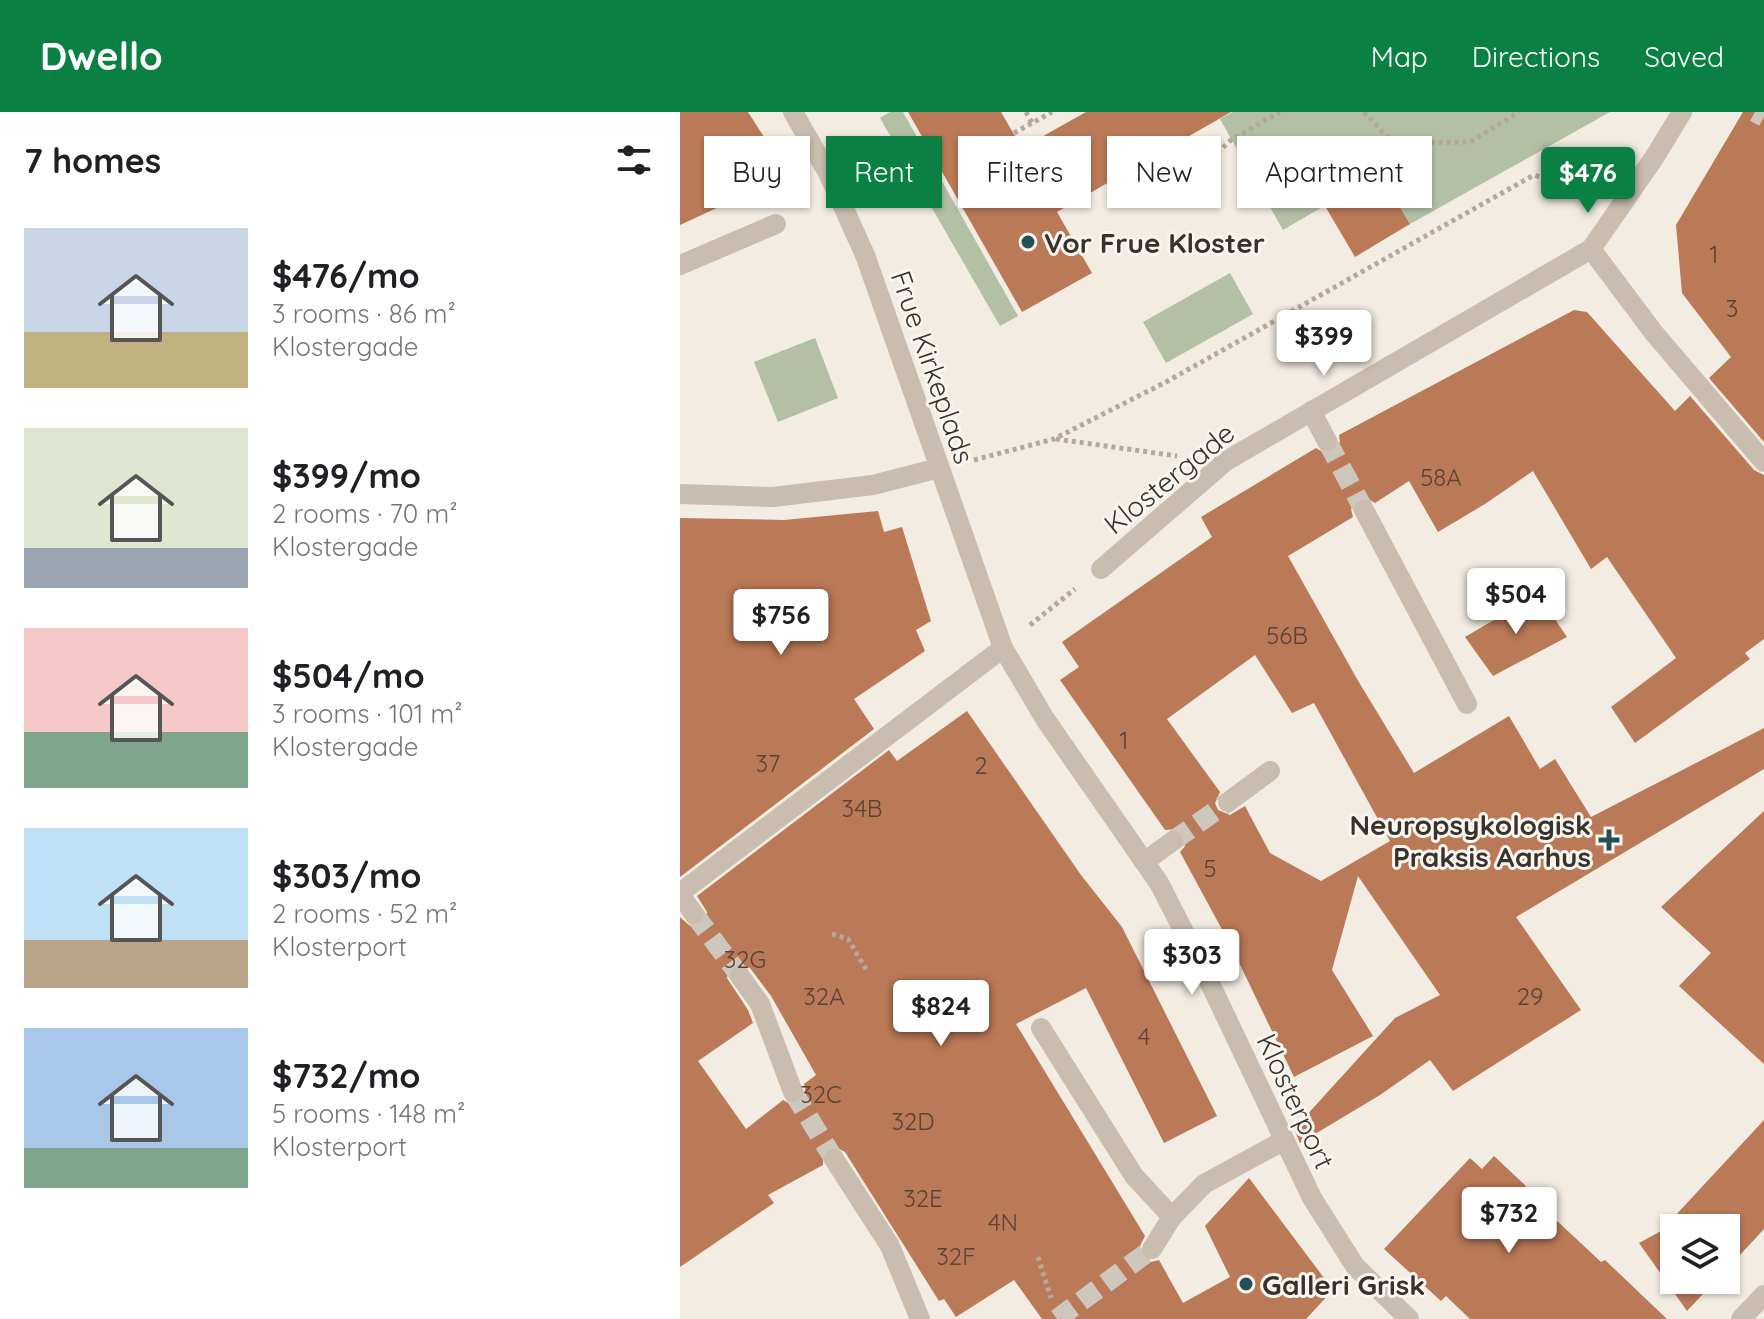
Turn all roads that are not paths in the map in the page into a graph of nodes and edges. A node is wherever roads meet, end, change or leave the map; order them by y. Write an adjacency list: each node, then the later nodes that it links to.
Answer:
1 (793, 112): 9 (street, Frue Kirkeplads)
2 (1682, 112): 4 (street, Klostergade)
3 (776, 224): 5 (street)
4 (1591, 249): 6 (street, Klostergade); 8 (street)
5 (680, 265)
6 (1311, 411): 7 (street); 12 (street, Klostergade)
7 (1327, 441)
8 (1764, 462)
9 (939, 468): 10 (street); 13 (street, Frue Kirkeplads)
10 (680, 494)
11 (1364, 510): 14 (street)
12 (1101, 569)
13 (1003, 648): 18 (street, Klosterport); 19 (street)
14 (1467, 704)
15 (1270, 771): 16 (street)
16 (1228, 802)
17 (1173, 841): 18 (street)
18 (1144, 862): 24 (street, Klosterport)
19 (680, 894): 20 (street)
20 (694, 914)
21 (740, 976): 23 (street)
22 (1041, 1028): 26 (street)
23 (793, 1092)
24 (1283, 1141): 26 (street); 30 (street, Klosterport)
25 (834, 1159): 29 (street)
26 (1172, 1217): 27 (street)
27 (1152, 1249)
28 (1764, 1295): 31 (street)
29 (920, 1319)
30 (1409, 1319)
31 (1742, 1319)

